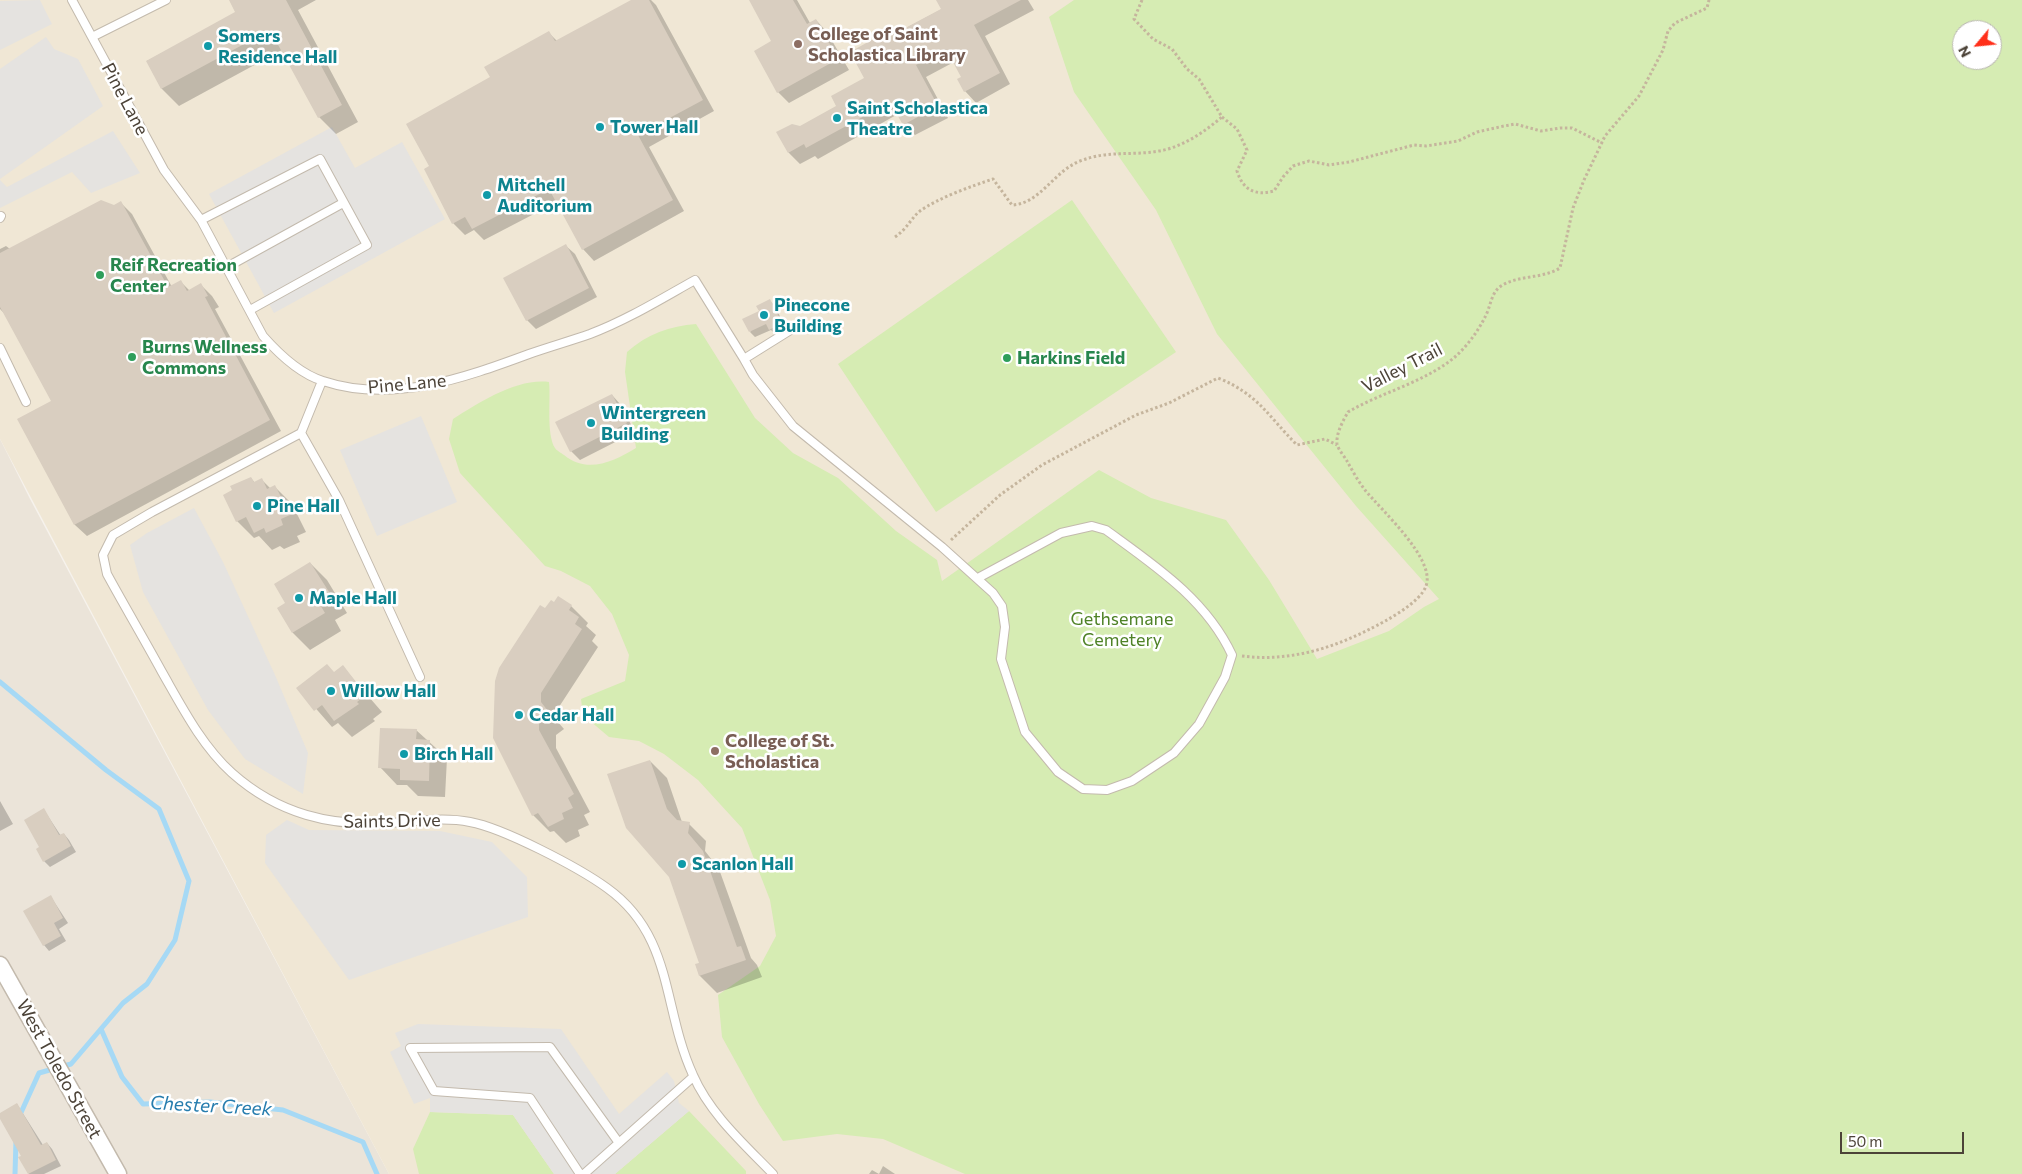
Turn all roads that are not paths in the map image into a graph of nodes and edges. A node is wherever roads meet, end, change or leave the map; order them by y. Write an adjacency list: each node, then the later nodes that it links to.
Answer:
1 (72, 0): 3 (lane, Pine Lane)
2 (166, 0): 3 (lane)
3 (92, 37): 5 (lane, Pine Lane)
4 (343, 202): 5 (lane); 6 (lane); 7 (lane)
5 (201, 220): 6 (lane, Pine Lane)
6 (227, 267): 7 (lane, Pine Lane)
7 (250, 310): 11 (lane, Pine Lane)
8 (792, 330): 10 (lane)
9 (0, 348): 12 (lane)
10 (744, 359): 11 (lane, Pine Lane); 14 (lane)
11 (322, 381): 13 (lane)
12 (26, 402)
13 (302, 432): 15 (lane); 17 (lane, Saints Drive)
14 (978, 578): 14 (lane)
15 (420, 677)
16 (0, 965): 19 (street, West Toledo Street)
17 (693, 1076): 18 (lane); 21 (lane, Saints Drive)
18 (619, 1143): 20 (lane); 20 (lane)
19 (118, 1174)
20 (582, 1174)
21 (773, 1174)

